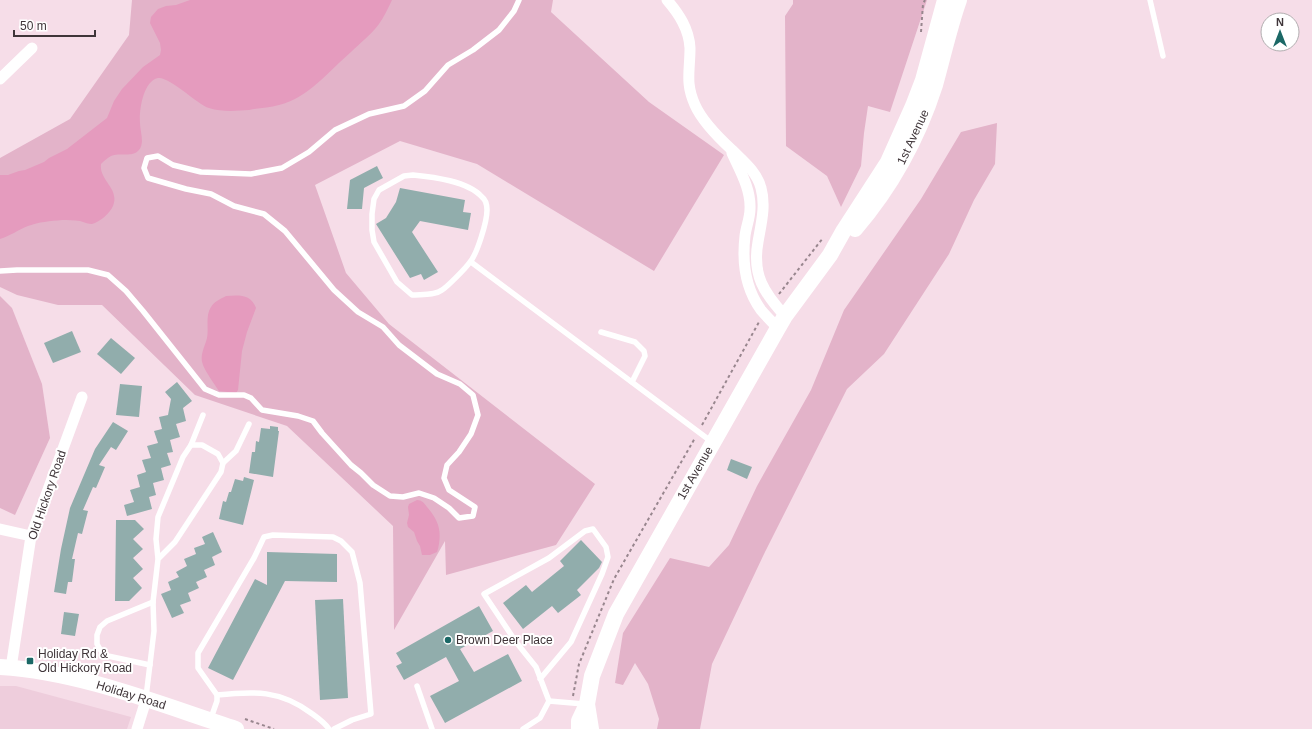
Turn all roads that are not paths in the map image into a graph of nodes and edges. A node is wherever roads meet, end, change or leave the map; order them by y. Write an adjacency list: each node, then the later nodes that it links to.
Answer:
1 (519, 0): 9 (lane)
2 (667, 0): 10 (street)
3 (1150, 0): 6 (lane)
4 (949, 1): 10 (main road, 1st Avenue)
5 (32, 48): 7 (street)
6 (1163, 56)
7 (0, 79)
8 (471, 262): 8 (lane); 12 (lane)
9 (0, 271)
10 (781, 322): 16 (main road, 1st Avenue)
11 (601, 332): 12 (lane)
12 (632, 382): 16 (lane)
13 (82, 397): 20 (street, Old Hickory Road)
14 (203, 415): 17 (lane)
15 (249, 424): 18 (lane)
16 (713, 442): 30 (main road, 1st Avenue)
17 (190, 444): 18 (lane); 21 (lane)
18 (224, 463): 21 (lane)
19 (0, 529): 20 (street)
20 (31, 536): 24 (street, Old Hickory Road)
21 (158, 559): 22 (lane)
22 (153, 602): 23 (lane); 23 (lane)
23 (150, 665): 28 (lane)
24 (6, 667): 28 (main road, Holiday Road)
25 (540, 679): 25 (lane); 29 (lane)
26 (417, 686): 36 (lane)
27 (217, 695): 31 (lane); 34 (lane); 35 (lane)
28 (146, 700): 31 (main road, Holiday Road); 32 (street)
29 (549, 701): 30 (lane); 37 (lane)
30 (587, 704): 38 (main road, 1st Avenue); 39 (main road, 1st Avenue)
31 (210, 720): 33 (main road, Holiday Road)
32 (137, 729)
33 (236, 729)
34 (329, 729)
35 (334, 729)
36 (432, 729)
37 (522, 729)
38 (579, 729)
39 (591, 729)

